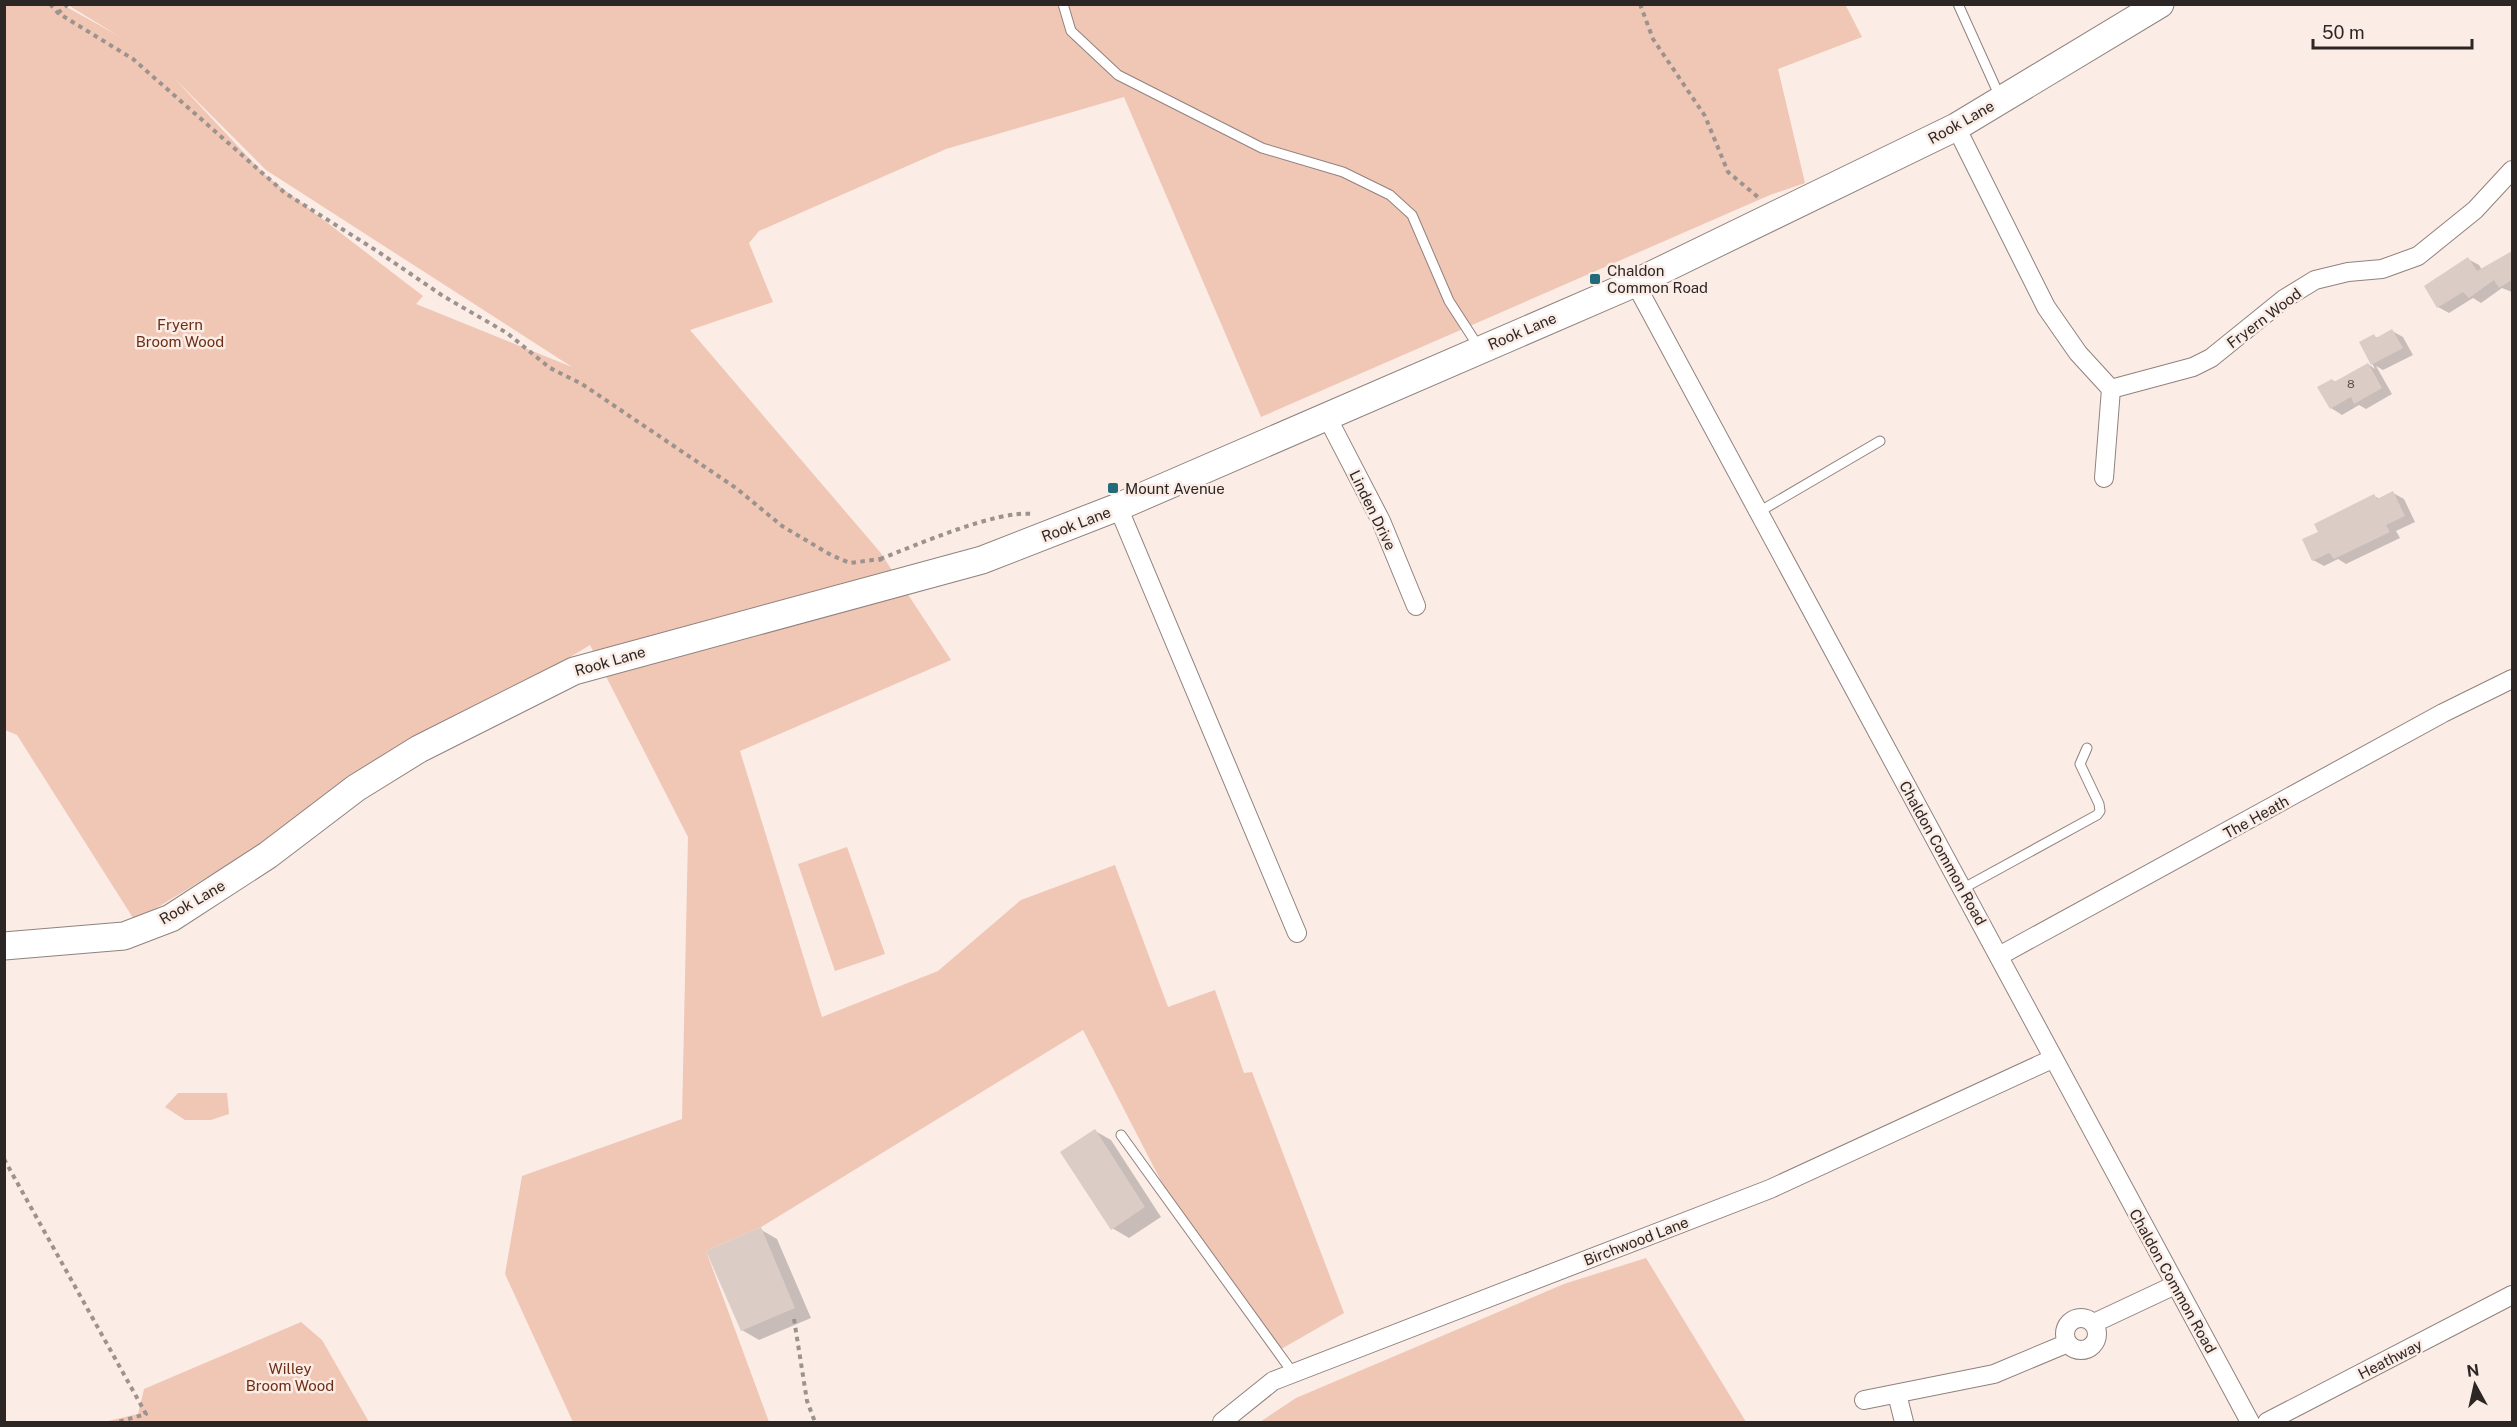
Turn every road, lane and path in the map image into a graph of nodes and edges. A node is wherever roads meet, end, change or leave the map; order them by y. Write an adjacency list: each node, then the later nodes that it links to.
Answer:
1 (50, 4): 7 (path)
2 (68, 4): 7 (path)
3 (1063, 4): 13 (lane)
4 (1640, 4): 11 (path)
5 (1958, 4): 8 (lane)
6 (2160, 4): 8 (main road, Rook Lane)
7 (58, 13): 21 (path)
8 (2001, 100): 9 (main road, Rook Lane)
9 (1956, 126): 11 (main road, Rook Lane); 14 (street)
10 (2512, 170): 14 (street, Fryern Wood)
11 (1768, 218): 12 (main road, Rook Lane)
12 (1635, 283): 13 (main road, Rook Lane); 19 (street, Chaldon Common Road)
13 (1480, 350): 15 (main road, Rook Lane)
14 (2111, 389): 17 (street)
15 (1326, 415): 18 (main road, Rook Lane); 23 (street, Linden Drive)
16 (1880, 441): 19 (lane)
17 (2104, 478)
18 (1118, 507): 20 (main road, Rook Lane); 27 (street)
19 (1758, 513): 26 (street, Chaldon Common Road)
20 (1057, 531): 21 (path); 22 (main road, Rook Lane)
21 (880, 559): 22 (path)
22 (892, 584): 28 (main road, Rook Lane)
23 (1416, 606)
24 (2512, 679): 29 (street, The Heath)
25 (2087, 748): 26 (lane)
26 (1962, 889): 29 (street, Chaldon Common Road)
27 (1297, 933)
28 (4, 946)
29 (2000, 956): 30 (street, Chaldon Common Road)
30 (2052, 1059): 33 (street, Chaldon Common Road); 36 (street, Birchwood Lane)
31 (1121, 1135): 36 (lane)
32 (4, 1159): 39 (path)
33 (2175, 1285): 37 (street); 43 (street, Chaldon Common Road)
34 (2512, 1295): 44 (street, Heathway)
35 (794, 1319): 40 (path)
36 (1293, 1373): 41 (street, Birchwood Lane)
37 (1897, 1394): 38 (street); 42 (street)
38 (1864, 1400)
39 (118, 1422)
40 (815, 1422)
41 (1222, 1422)
42 (1904, 1422)
43 (2250, 1422)
44 (2267, 1422)

